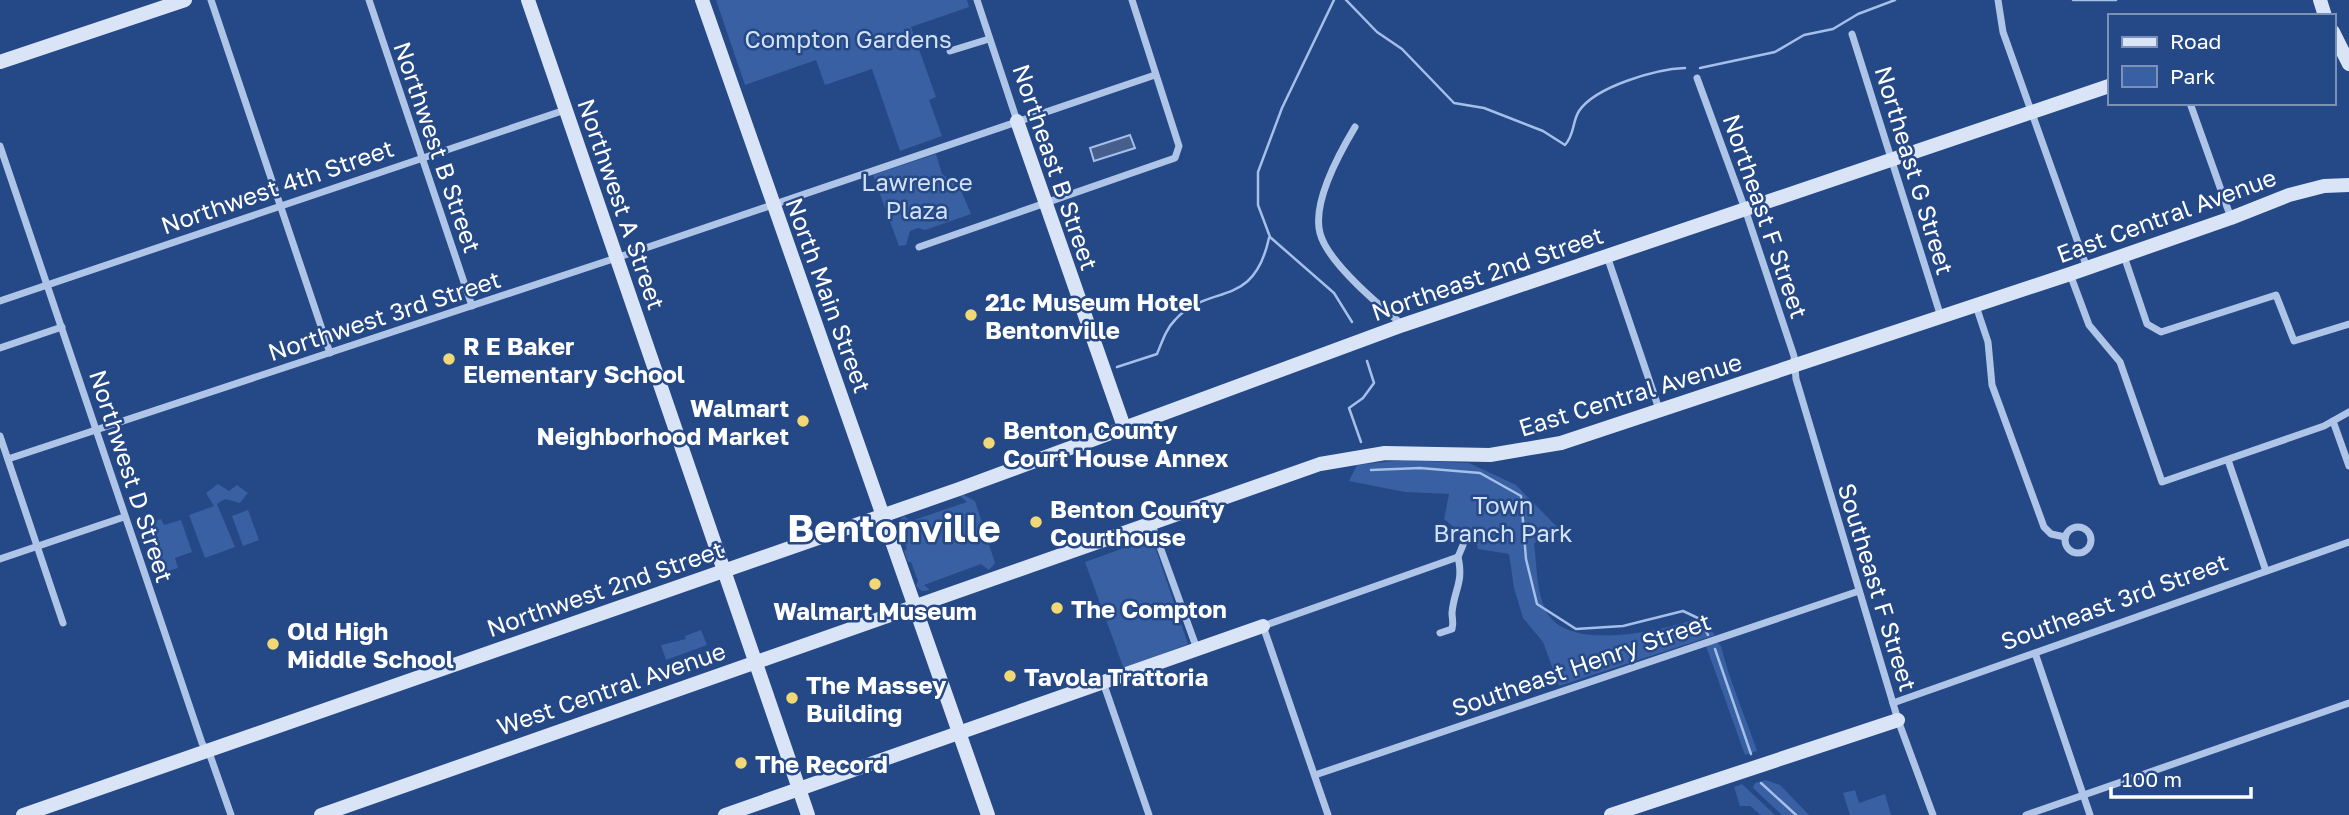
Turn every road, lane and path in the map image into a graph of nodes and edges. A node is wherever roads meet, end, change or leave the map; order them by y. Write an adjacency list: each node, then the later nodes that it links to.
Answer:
1 (185, 0): 13 (street)
2 (211, 0): 29 (street)
3 (369, 0): 24 (street, Northwest B Street)
4 (528, 0): 19 (street, Northwest A Street)
5 (702, 0): 27 (street, North Main Street)
6 (976, 0): 11 (street, Northeast B Street)
7 (1132, 0): 15 (street)
8 (1998, 0): 20 (street)
9 (1852, 34): 25 (street, Northeast G Street)
10 (2335, 36): 14 (street)
11 (989, 38): 12 (street); 21 (street, Northeast B Street)
12 (950, 51)
13 (0, 62)
14 (2349, 64)
15 (1155, 75): 21 (street, Northwest 3rd Street); 28 (street)
16 (1697, 78): 30 (street, Northeast F Street)
17 (2108, 86): 20 (street, Northeast 2nd Street)
18 (2191, 105): 31 (street)
19 (566, 110): 24 (street, Northwest 4th Street); 35 (street, Northwest A Street)
20 (2031, 112): 25 (street, Northeast 2nd Street); 36 (street)
21 (1017, 121): 27 (street, Northwest 3rd Street); 28 (street, Northeast B Street)
22 (1355, 127): 44 (street)
23 (0, 146): 38 (street, Northwest D Street)
24 (422, 158): 29 (street, Northwest 4th Street); 40 (street, Northwest B Street)
25 (1892, 160): 30 (street, Northeast 2nd Street); 42 (street, Northeast G Street)
26 (2346, 183): 31 (street, East Central Avenue)
27 (772, 204): 35 (street, Northwest 3rd Street); 58 (street, North Main Street)
28 (1043, 204): 32 (street); 52 (street, Northeast B Street)
29 (279, 206): 38 (street, Northwest 4th Street); 47 (street)
30 (1745, 209): 33 (street, Northeast 2nd Street); 48 (street, Northeast F Street)
31 (2231, 218): 34 (street, East Central Avenue)
32 (919, 247)
33 (1607, 256): 44 (street, Northeast 2nd Street); 49 (street)
34 (2124, 256): 36 (street, East Central Avenue); 43 (street)
35 (616, 258): 40 (street, Northwest 3rd Street); 67 (street, Northwest A Street)
36 (2087, 268): 37 (street, East Central Avenue)
37 (2070, 274): 41 (street, East Central Avenue); 56 (street)
38 (48, 284): 39 (street, Northwest 4th Street); 45 (street, Northwest D Street)
39 (0, 301)
40 (472, 306): 47 (street, Northwest 3rd Street)
41 (1976, 306): 42 (street, East Central Avenue); 61 (street)
42 (1941, 317): 48 (street, East Central Avenue)
43 (2349, 324)
44 (1404, 325): 52 (street, Northeast 2nd Street)
45 (62, 327): 46 (street); 53 (street, Northwest D Street)
46 (0, 348)
47 (330, 353): 53 (street, Northwest 3rd Street)
48 (1795, 367): 49 (street, East Central Avenue); 69 (street, Southeast F Street)
49 (1660, 412): 60 (street, East Central Avenue)
50 (2349, 412): 51 (street)
51 (2333, 421): 56 (street); 57 (street)
52 (1124, 426): 58 (street, Northeast 2nd Street)
53 (95, 432): 55 (street, Northwest 3rd Street); 59 (street, Northwest D Street)
54 (0, 436): 55 (street)
55 (8, 459): 64 (street)
56 (2228, 460): 68 (street)
57 (2349, 466)
58 (884, 515): 67 (street, Northwest 2nd Street); 70 (street, North Main Street)
59 (124, 517): 64 (street); 82 (street, Northwest D Street)
60 (1151, 522): 70 (street, East Central Avenue); 74 (street)
61 (2065, 537)
62 (2349, 542): 68 (street, Southeast 3rd Street)
63 (1463, 545): 65 (street)
64 (37, 547): 66 (street); 71 (street)
65 (1458, 557): 72 (street); 73 (street)
66 (0, 559)
67 (723, 570): 76 (street, Northwest A Street); 82 (street, Northwest 2nd Street)
68 (2266, 571): 75 (street, Southeast 3rd Street)
69 (1859, 591): 78 (street, Southeast F Street); 83 (street, Southeast Henry Street)
70 (916, 604): 76 (street, West Central Avenue); 81 (street, North Main Street)
71 (63, 622)
72 (1263, 626): 74 (street); 83 (street)
73 (1440, 634)
74 (1197, 649): 77 (street)
75 (2035, 653): 78 (street, Southeast 3rd Street); 85 (street)
76 (754, 662): 84 (street, Northwest A Street); 86 (street, West Central Avenue)
77 (1103, 682): 81 (street); 92 (street)
78 (1893, 703): 80 (street, Southeast F Street)
79 (2349, 703): 85 (street)
80 (1898, 720): 94 (street); 95 (street, Southeast F Street)
81 (958, 732): 84 (street); 91 (street, North Main Street)
82 (205, 751): 87 (street, Northwest 2nd Street); 88 (street, Northwest D Street)
83 (1315, 775): 93 (street)
84 (799, 789): 89 (street); 90 (street, Northwest A Street)
85 (2084, 795): 96 (street); 97 (street)
86 (331, 813)
87 (23, 815)
88 (231, 815)
89 (725, 815)
90 (808, 815)
91 (988, 815)
92 (1149, 815)
93 (1328, 815)
94 (1611, 815)
95 (1933, 815)
96 (2026, 815)
97 (2090, 815)

